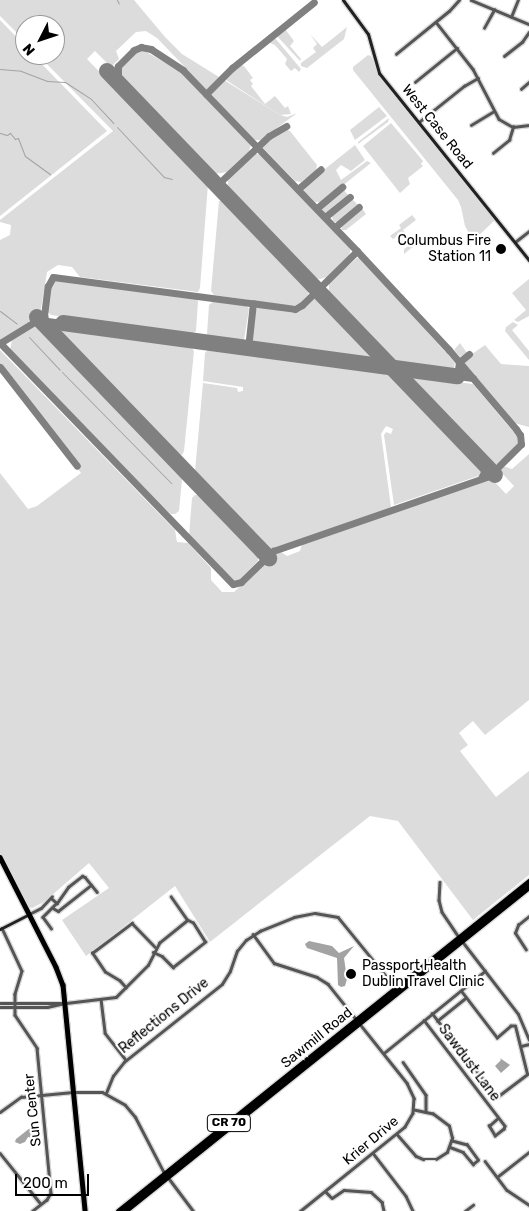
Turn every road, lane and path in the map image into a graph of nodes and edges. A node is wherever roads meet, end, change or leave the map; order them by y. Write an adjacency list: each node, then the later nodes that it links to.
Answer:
1 (342, 0): 19 (main road, West Case Road)
2 (459, 0): 7 (street)
3 (472, 0): 5 (street)
4 (518, 0): 6 (street)
5 (494, 10): 6 (street); 9 (street)
6 (511, 16): 8 (street)
7 (436, 22): 11 (street); 12 (street)
8 (529, 24)
9 (484, 28)
10 (529, 32): 13 (street)
11 (457, 48): 14 (street); 15 (street)
12 (396, 54)
13 (504, 56)
14 (478, 78): 18 (street); 19 (street)
15 (415, 82)
16 (529, 82): 17 (street)
17 (521, 89)
18 (494, 112): 20 (street); 22 (street)
19 (419, 122): 25 (main road, West Case Road)
20 (471, 125)
21 (529, 126): 22 (street)
22 (513, 127): 23 (street)
23 (493, 153)
24 (529, 231): 25 (street)
25 (515, 242): 26 (main road, West Case Road)
26 (529, 260)
27 (0, 857): 37 (main road)
28 (529, 881): 43 (main road, Sawmill Road / CR 70)
29 (440, 882): 43 (street)
30 (92, 885): 32 (street); 35 (street); 36 (street)
31 (529, 887): 43 (main road, Sawmill Road / CR 70)
32 (97, 892)
33 (51, 897): 35 (street); 37 (street)
34 (171, 897): 39 (street)
35 (56, 903): 36 (street)
36 (53, 908): 40 (street)
37 (29, 914): 41 (main road); 54 (main road)
38 (529, 916): 45 (street)
39 (187, 920): 44 (street); 46 (street)
40 (51, 928)
41 (1, 929): 55 (street)
42 (253, 934): 49 (street, Reflections Drive); 60 (street, Krier Drive); 65 (street, Reflections Drive)
43 (460, 939): 47 (street); 49 (main road, Sawmill Road / CR 70); 60 (main road, Sawmill Road / CR 70)
44 (155, 947): 46 (street); 48 (street)
45 (526, 950)
46 (153, 952): 48 (street)
47 (485, 972): 50 (street); 61 (street)
48 (126, 988): 52 (street)
49 (396, 988): 60 (main road, Sawmill Road / CR 70)
50 (460, 991): 51 (street); 57 (street)
51 (466, 998): 59 (street); 63 (street)
52 (101, 1000): 54 (street); 65 (street)
53 (0, 1003): 55 (street)
54 (66, 1003): 55 (street); 67 (main road)
55 (14, 1004): 56 (street); 69 (street, Sun Center)
56 (0, 1007)
57 (431, 1014): 58 (street); 59 (street)
58 (424, 1020): 64 (street); 73 (street, Sawdust Lane)
59 (437, 1020): 63 (street)
60 (359, 1021): 64 (street, Krier Drive); 81 (main road, Sawmill Road / CR 70)
61 (529, 1040)
62 (529, 1044): 63 (street)
63 (521, 1046)
64 (384, 1053): 70 (street, Krier Drive)
65 (126, 1060): 68 (street, Reflections Drive)
66 (403, 1062): 72 (street)
67 (74, 1092): 68 (street); 69 (street); 88 (main road)
68 (106, 1093): 81 (street)
69 (42, 1095): 71 (street); 84 (street, Sun Center)
70 (414, 1110): 72 (street); 74 (street, Krier Drive)
71 (0, 1112)
72 (426, 1112): 75 (street)
73 (498, 1118): 73 (street, Sawdust Lane)
74 (397, 1134): 76 (street); 79 (street, Krier Drive)
75 (452, 1140): 76 (street); 76 (street)
76 (450, 1147)
77 (529, 1152): 82 (street)
78 (0, 1153): 84 (street)
79 (373, 1153): 83 (street, Krier Drive); 94 (street)
80 (485, 1161): 82 (street)
81 (166, 1176): 89 (main road, Sawmill Road / CR 70); 90 (main road, Sawmill Road / CR 70); 91 (street)
82 (498, 1177): 85 (street)
83 (326, 1192): 92 (street, Krier Drive); 93 (street)
84 (41, 1204): 87 (street, Sun Center)
85 (529, 1204)
86 (473, 1205): 95 (street)
87 (33, 1211)
88 (85, 1211)
89 (118, 1211)
90 (125, 1211)
91 (193, 1211)
92 (302, 1211)
93 (384, 1211)
94 (413, 1211)
95 (465, 1211)

